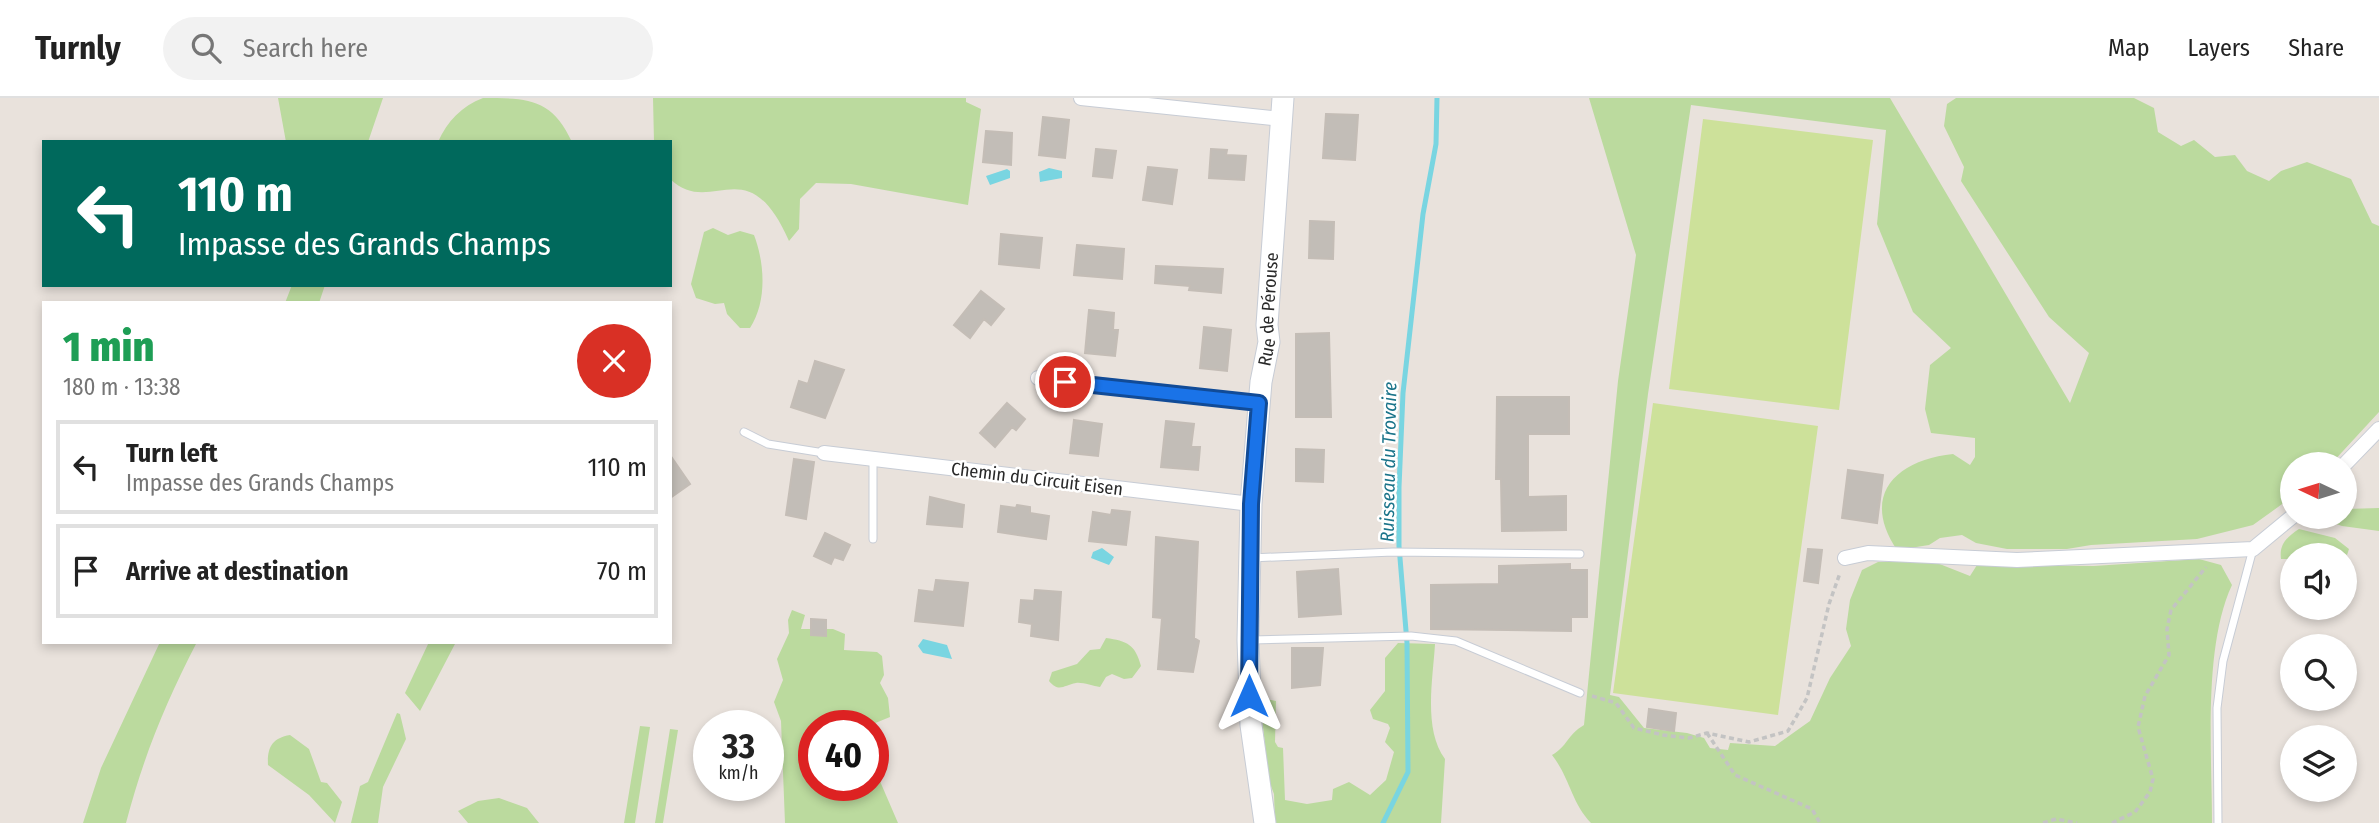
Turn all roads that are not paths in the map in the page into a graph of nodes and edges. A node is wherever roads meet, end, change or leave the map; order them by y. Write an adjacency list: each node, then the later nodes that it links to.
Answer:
1 (1081, 98): 2 (street)
2 (1282, 108): 4 (street, Rue de Pérouse)
3 (1038, 378): 4 (street)
4 (1259, 403): 10 (street, Rue de Pérouse)
5 (2379, 429): 7 (street)
6 (744, 432): 8 (lane)
7 (2357, 452)
8 (824, 453): 9 (street, Chemin du Circuit Eisen)
9 (873, 457): 10 (street, Chemin du Circuit Eisen); 12 (lane)
10 (1251, 504): 15 (street, Rue de Pérouse)
11 (2280, 527): 13 (street)
12 (873, 539)
13 (2253, 549): 16 (street); 20 (lane)
14 (1580, 554): 15 (lane)
15 (1249, 558): 17 (street, Rue de Pérouse)
16 (1845, 558)
17 (1248, 640): 18 (lane); 19 (street, Rue de Pérouse)
18 (1580, 693)
19 (1265, 823)
20 (2218, 823)

